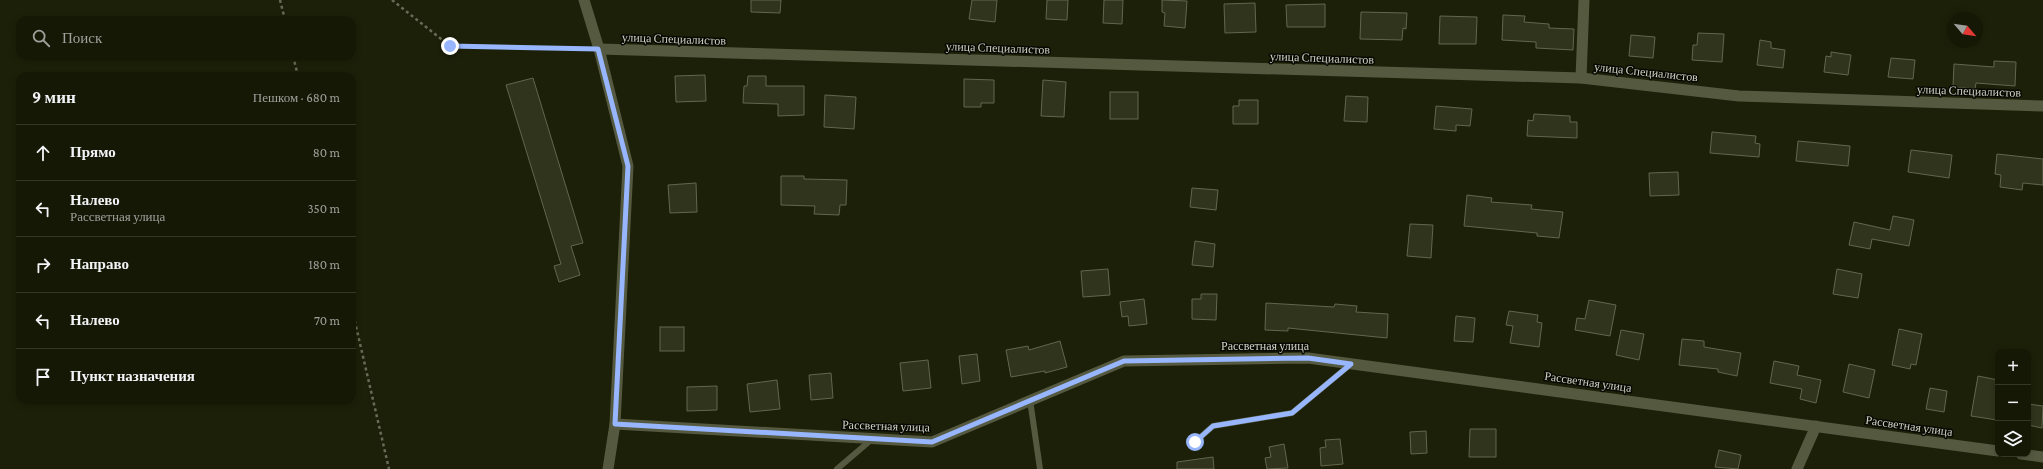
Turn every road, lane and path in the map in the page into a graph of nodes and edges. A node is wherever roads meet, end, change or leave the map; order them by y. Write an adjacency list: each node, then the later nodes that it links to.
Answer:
1 (280, 0): 5 (path)
2 (392, 0): 6 (path)
3 (584, 0): 6 (street)
4 (1584, 0): 9 (street)
5 (284, 16)
6 (598, 49): 9 (street, улица Специалистов); 14 (street)
7 (294, 60): 8 (path)
8 (297, 72)
9 (1581, 78): 10 (street, улица Специалистов)
10 (2043, 106)
11 (356, 326): 21 (path)
12 (1351, 364): 13 (street, Рассветная улица); 15 (street, Рассветная улица); 17 (lane)
13 (1030, 400): 16 (street, Рассветная улица); 24 (lane)
14 (615, 424): 16 (street, Рассветная улица); 22 (street)
15 (1816, 426): 18 (street, Рассветная улица); 25 (street)
16 (871, 440): 23 (lane)
17 (1195, 442)
18 (1995, 451)
19 (2031, 455): 20 (street)
20 (2043, 457)
21 (389, 469)
22 (608, 469)
23 (837, 469)
24 (1040, 469)
25 (1797, 469)

